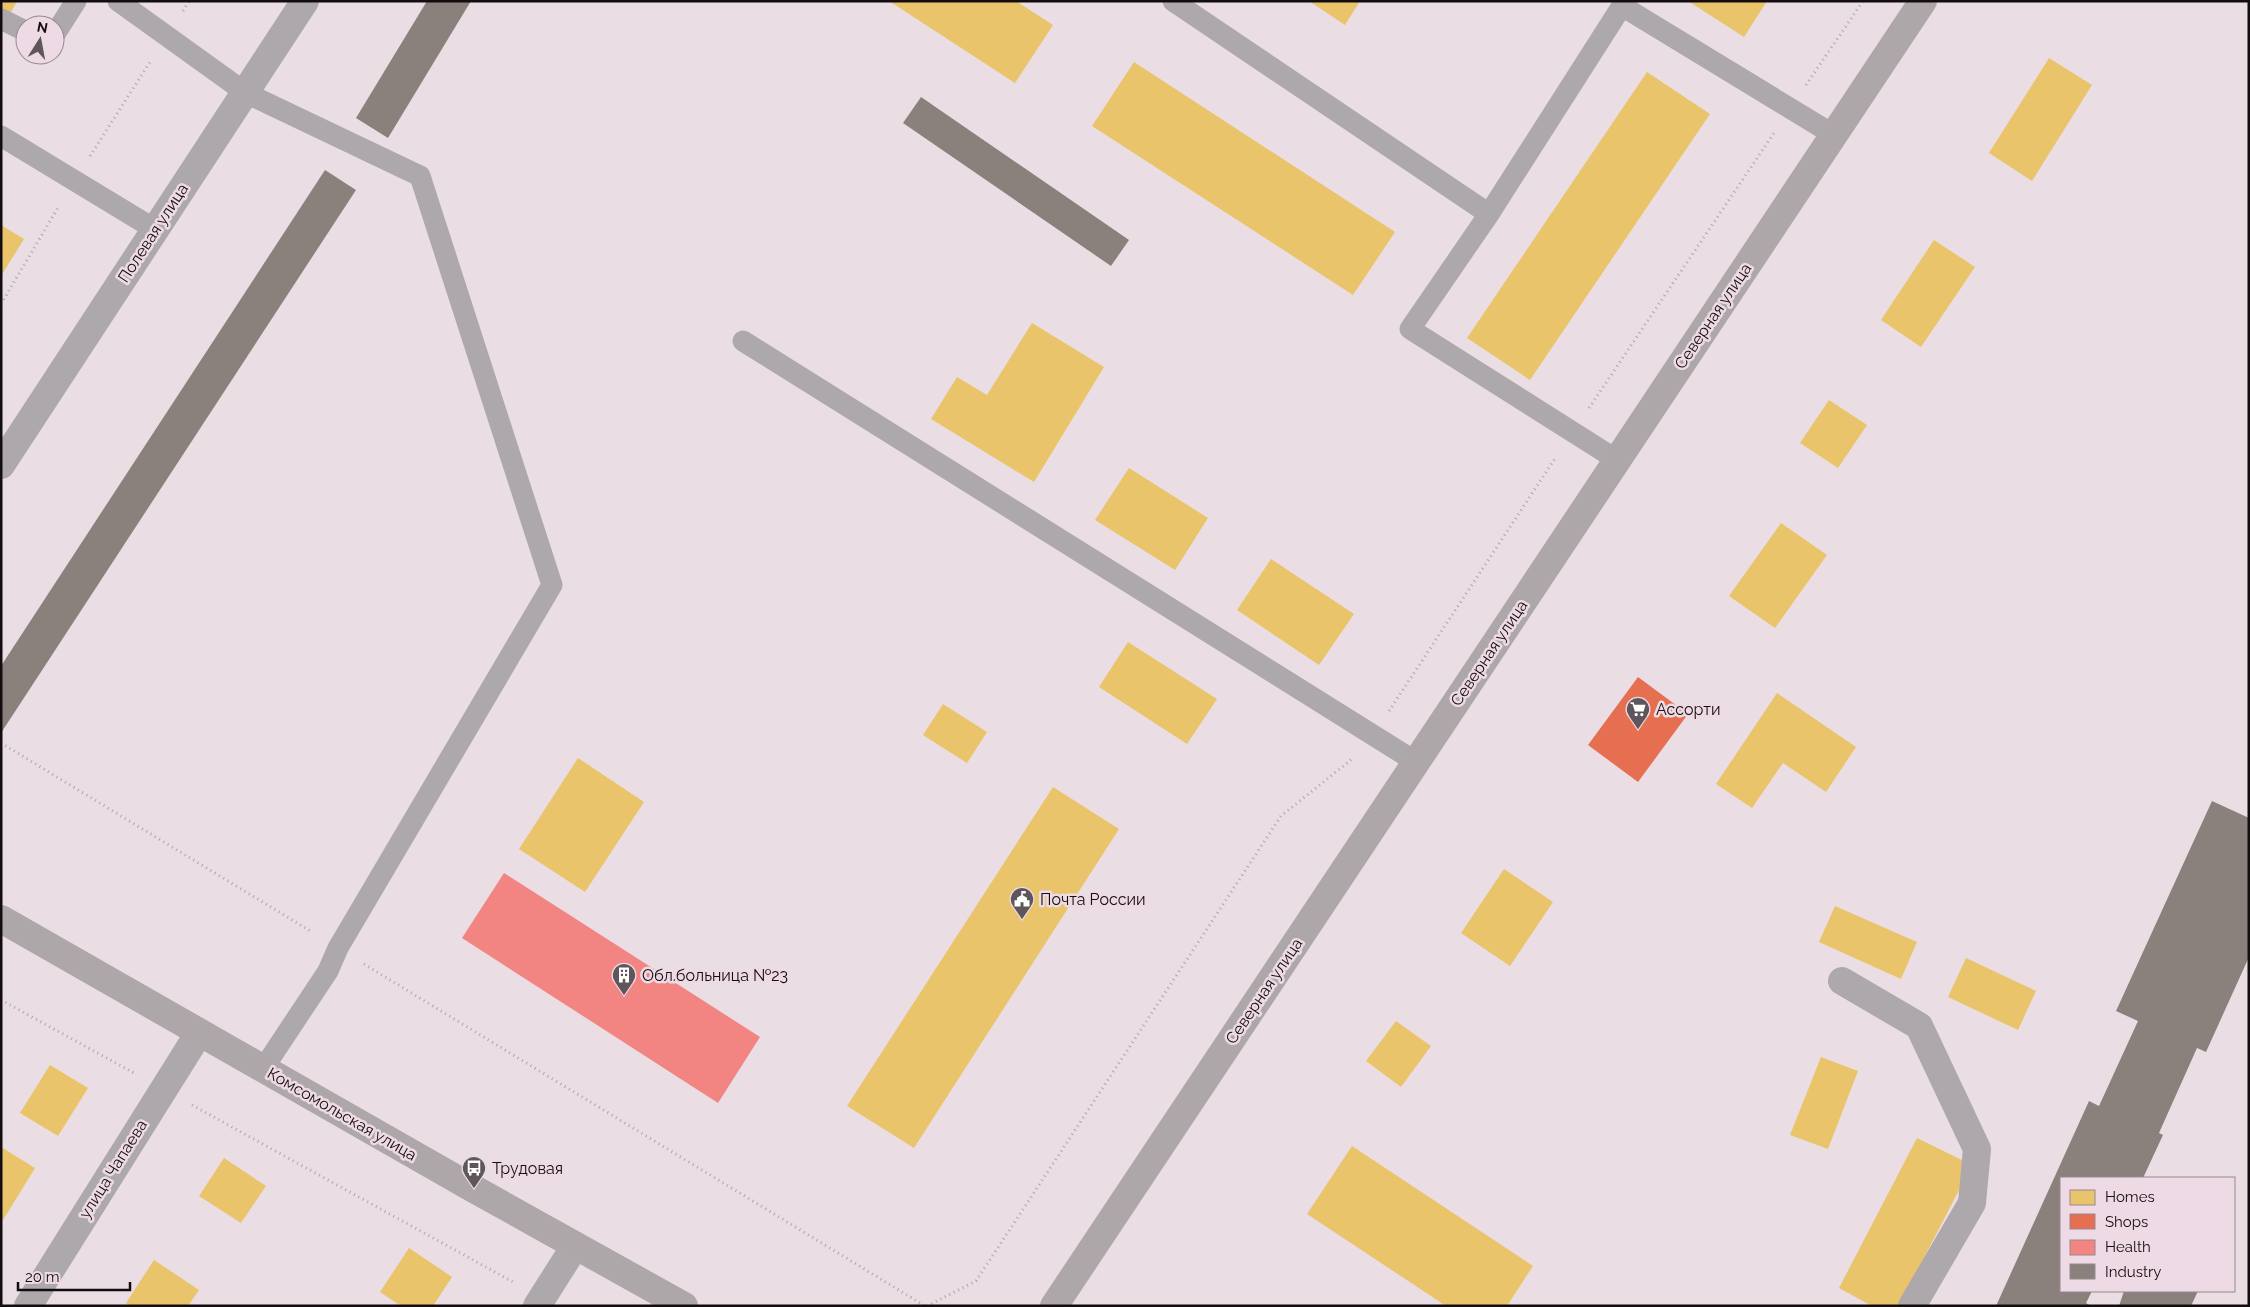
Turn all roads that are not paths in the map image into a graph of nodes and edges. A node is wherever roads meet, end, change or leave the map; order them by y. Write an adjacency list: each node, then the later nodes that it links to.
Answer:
1 (76, 1): 7 (lane)
2 (118, 1): 10 (lane)
3 (305, 1): 10 (street, Полевая улица)
4 (1173, 1): 13 (lane)
5 (1923, 1): 11 (street, Северная улица)
6 (1624, 4): 11 (lane); 13 (lane)
7 (65, 18)
8 (1, 19): 9 (lane)
9 (15, 26)
10 (246, 93): 14 (street, Полевая улица); 22 (lane)
11 (1834, 135): 16 (street, Северная улица)
12 (1, 136): 14 (lane)
13 (1489, 214): 16 (lane)
14 (156, 230): 17 (street, Полевая улица)
15 (743, 341): 18 (lane)
16 (1617, 460): 18 (street, Северная улица)
17 (1, 465)
18 (1416, 762): 27 (street, Северная улица)
19 (1, 919): 21 (street, Комсомольская улица)
20 (1842, 981): 28 (street)
21 (199, 1033): 22 (street, Комсомольская улица); 25 (street, улица Чапаева)
22 (264, 1069): 23 (street, Комсомольская улица)
23 (575, 1246): 24 (street); 26 (street, Комсомольская улица)
24 (540, 1302)
25 (28, 1306)
26 (684, 1306)
27 (1054, 1306)
28 (1912, 1306)

